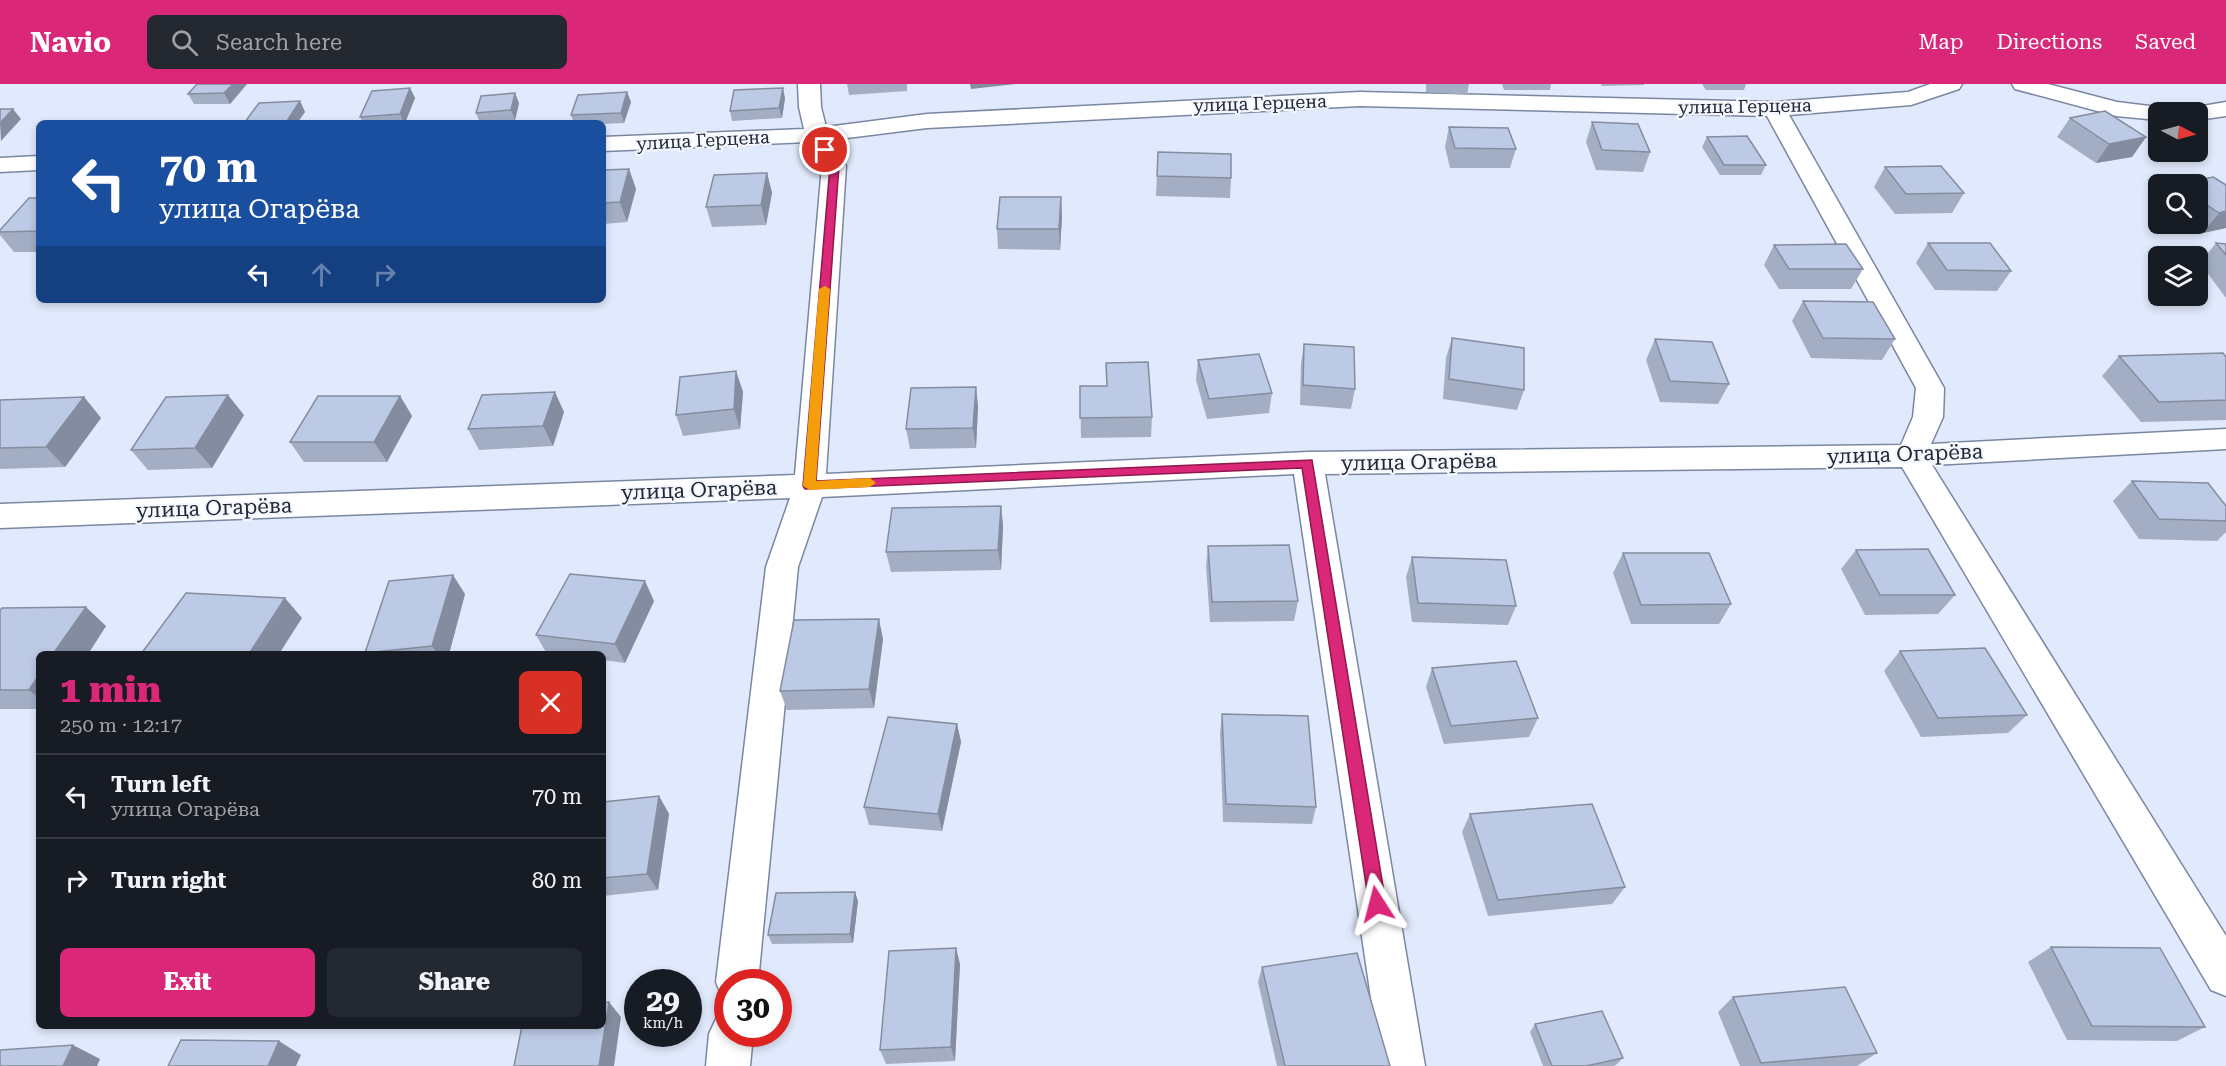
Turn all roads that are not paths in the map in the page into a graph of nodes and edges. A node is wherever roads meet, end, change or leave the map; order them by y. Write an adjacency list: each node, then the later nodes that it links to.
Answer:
1 (809, 84): 8 (street)
2 (1951, 84): 4 (street, улица Герцена)
3 (2023, 84): 6 (street)
4 (1775, 109): 8 (street, улица Герцена); 13 (street)
5 (2226, 109): 7 (street)
6 (2148, 112)
7 (2208, 112)
8 (815, 135): 9 (street, улица Герцена); 15 (street)
9 (606, 144)
10 (36, 163): 11 (street)
11 (0, 165)
12 (2226, 439): 13 (street, улица Огарёва)
13 (1911, 456): 14 (street, улица Огарёва); 18 (street)
14 (1308, 463): 15 (street, улица Огарёва); 21 (street)
15 (810, 486): 16 (street, улица Огарёва); 17 (street)
16 (0, 516)
17 (738, 969)
18 (2226, 975)
19 (730, 1047): 20 (street)
20 (728, 1066)
21 (1403, 1066)

